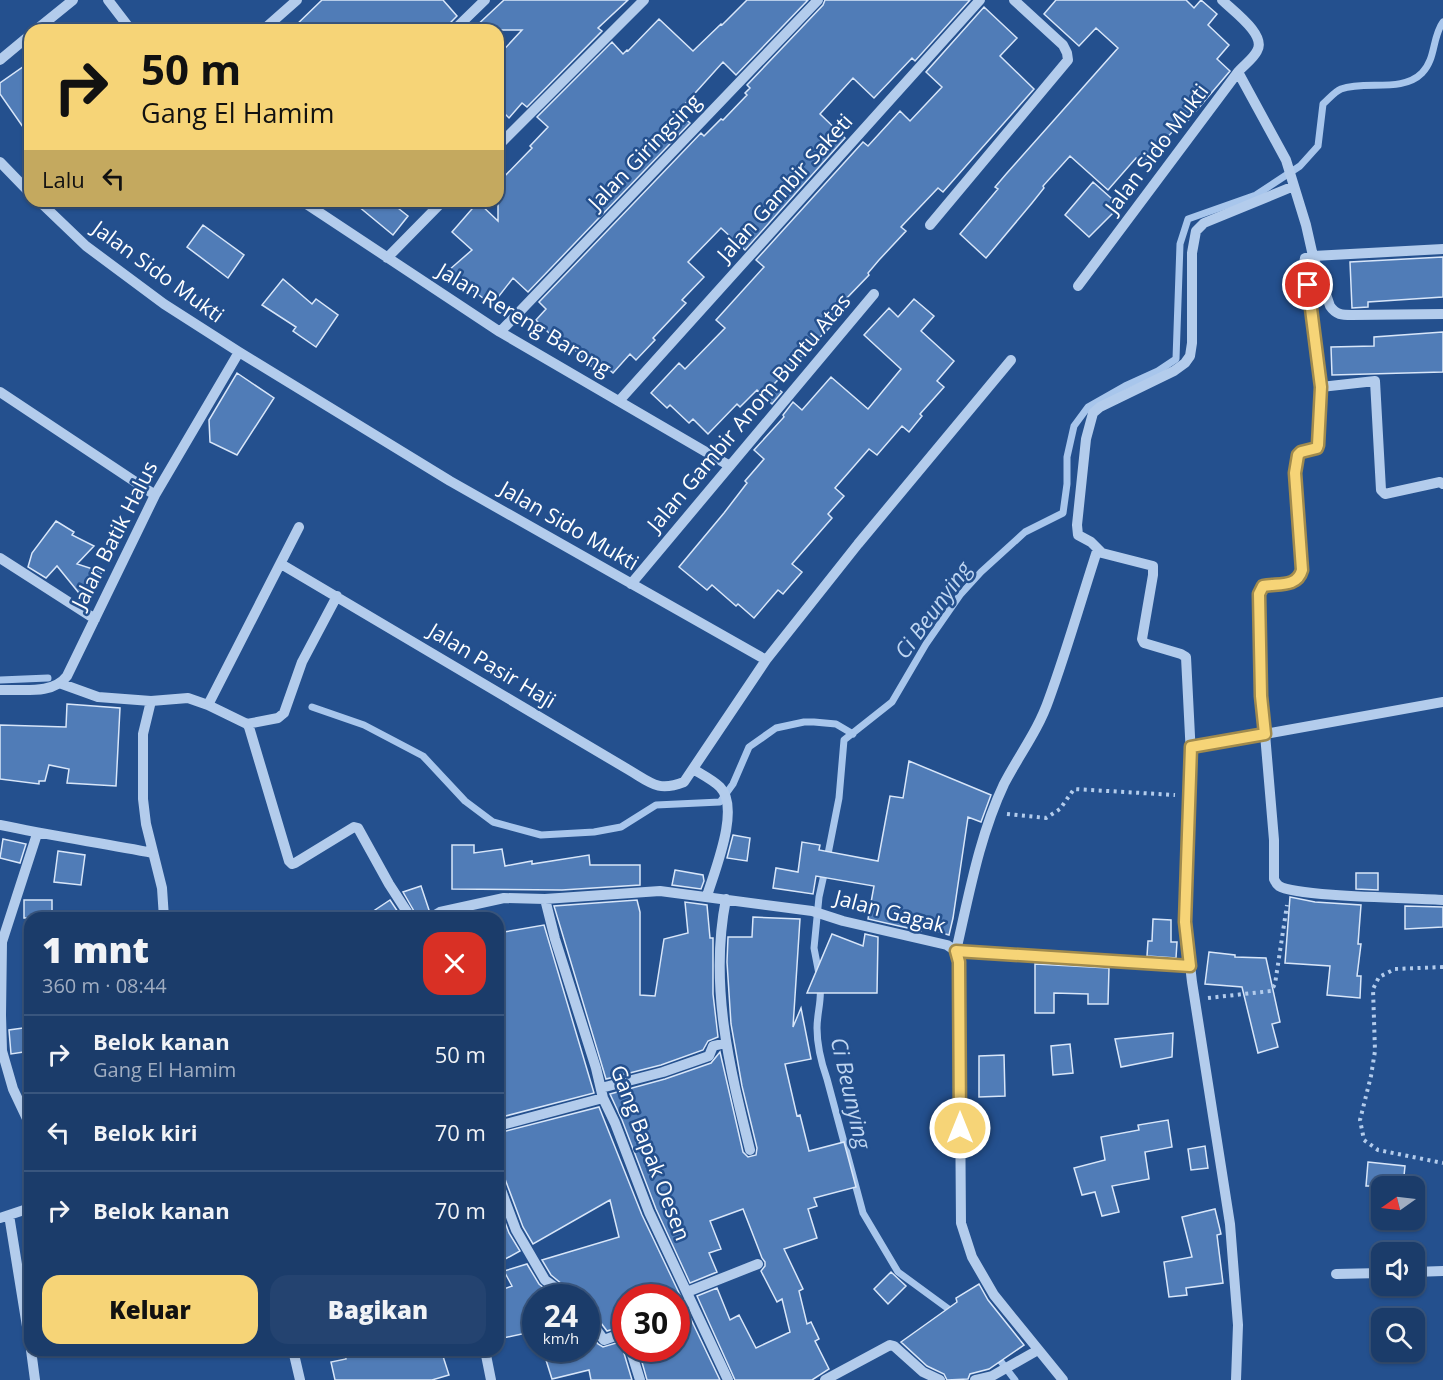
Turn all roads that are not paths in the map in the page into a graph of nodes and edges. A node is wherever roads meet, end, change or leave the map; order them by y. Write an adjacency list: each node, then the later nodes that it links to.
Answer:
1 (73, 0): 10 (street)
2 (108, 0): 11 (street)
3 (297, 0): 12 (street)
4 (485, 0): 13 (street)
5 (644, 0): 17 (street)
6 (818, 0): 31 (street, Jalan Giringsing)
7 (980, 0): 36 (street, Jalan Gambir Saketi)
8 (1014, 0): 24 (street)
9 (1222, 0): 16 (street, Jalan Sido Mukti)
10 (43, 24)
11 (126, 24)
12 (269, 24)
13 (460, 24)
14 (24, 40): 15 (street)
15 (0, 60)
16 (1238, 72): 19 (street); 28 (street, Jalan Sido Mukti)
17 (504, 140)
18 (0, 162): 20 (street)
19 (1294, 186): 26 (street); 41 (street)
20 (24, 187)
21 (45, 207): 32 (street, Jalan Sido Mukti)
22 (311, 207): 27 (street, Jalan Rereng Barong)
23 (437, 207): 27 (street)
24 (930, 225)
25 (1443, 249): 26 (street)
26 (1313, 256): 30 (street); 34 (street)
27 (387, 258): 31 (street, Jalan Rereng Barong)
28 (1078, 286)
29 (874, 294): 37 (street, Jalan Gambir Anom Buntu Atas)
30 (1443, 314)
31 (500, 332): 36 (street, Jalan Rereng Barong)
32 (239, 352): 39 (street, Jalan Batik Halus); 44 (street, Jalan Sido Mukti)
33 (1011, 360): 47 (street)
34 (1321, 387): 38 (street); 54 (street)
35 (0, 392): 39 (street)
36 (619, 401): 37 (street, Jalan Rereng Barong)
37 (730, 466): 44 (street, Jalan Gambir Anom Buntu Atas)
38 (1443, 484)
39 (155, 495): 46 (street, Jalan Batik Halus)
40 (299, 527): 43 (street)
41 (1097, 551): 55 (street); 67 (street)
42 (0, 558): 46 (street)
43 (281, 564): 45 (street, Jalan Pasir Haji); 52 (street)
44 (632, 584): 47 (street, Jalan Sido Mukti)
45 (338, 596): 53 (street); 56 (street, Jalan Pasir Haji)
46 (95, 619): 48 (street, Jalan Batik Halus)
47 (766, 660): 56 (street, Jalan Pasir Haji)
48 (62, 684): 49 (street); 50 (street)
49 (0, 690)
50 (151, 701): 52 (street); 59 (street)
51 (1443, 702): 54 (street)
52 (208, 705): 53 (street)
53 (247, 724): 65 (street)
54 (1265, 734): 55 (street); 63 (street)
55 (1191, 747): 69 (street)
56 (693, 769): 60 (street)
57 (0, 825): 58 (street)
58 (37, 834): 59 (street); 68 (street)
59 (153, 853): 64 (street)
60 (707, 896): 61 (street, Jalan Gagak); 62 (street, Jalan Gagak)
61 (726, 898): 67 (street, Jalan Gagak); 70 (street)
62 (544, 899): 66 (street, Jalan Gagak); 71 (street, Gang Bapak Oesen)
63 (1443, 900)
64 (164, 912)
65 (407, 912)
66 (440, 912)
67 (956, 951): 69 (street); 90 (street, Jalan Gagak)
68 (1, 960): 72 (street)
69 (1190, 966): 104 (street)
70 (726, 1043): 71 (street); 74 (street)
71 (602, 1093): 73 (street); 84 (street, Gang Bapak Oesen)
72 (24, 1112)
73 (504, 1124)
74 (750, 1150)
75 (504, 1198): 83 (street)
76 (24, 1210): 77 (street)
77 (4, 1217): 87 (street)
78 (758, 1264): 85 (street)
79 (1443, 1271): 80 (street)
80 (1425, 1272)
81 (1371, 1273): 82 (street)
82 (1336, 1274)
83 (550, 1284)
84 (683, 1284)
85 (690, 1297)
86 (690, 1299): 99 (street, Gang Bapak Oesen)
87 (24, 1314)
88 (600, 1335): 89 (street)
89 (612, 1337)
90 (1038, 1350): 102 (street); 103 (street, Jalan Gagak)
91 (32, 1356): 95 (street)
92 (294, 1356): 96 (street)
93 (486, 1356): 97 (street)
94 (634, 1362): 98 (street)
95 (35, 1380)
96 (300, 1380)
97 (491, 1380)
98 (640, 1380)
99 (728, 1380)
100 (825, 1380): 101 (street)
101 (940, 1380)
102 (975, 1380)
103 (1063, 1380)
104 (1236, 1380)

